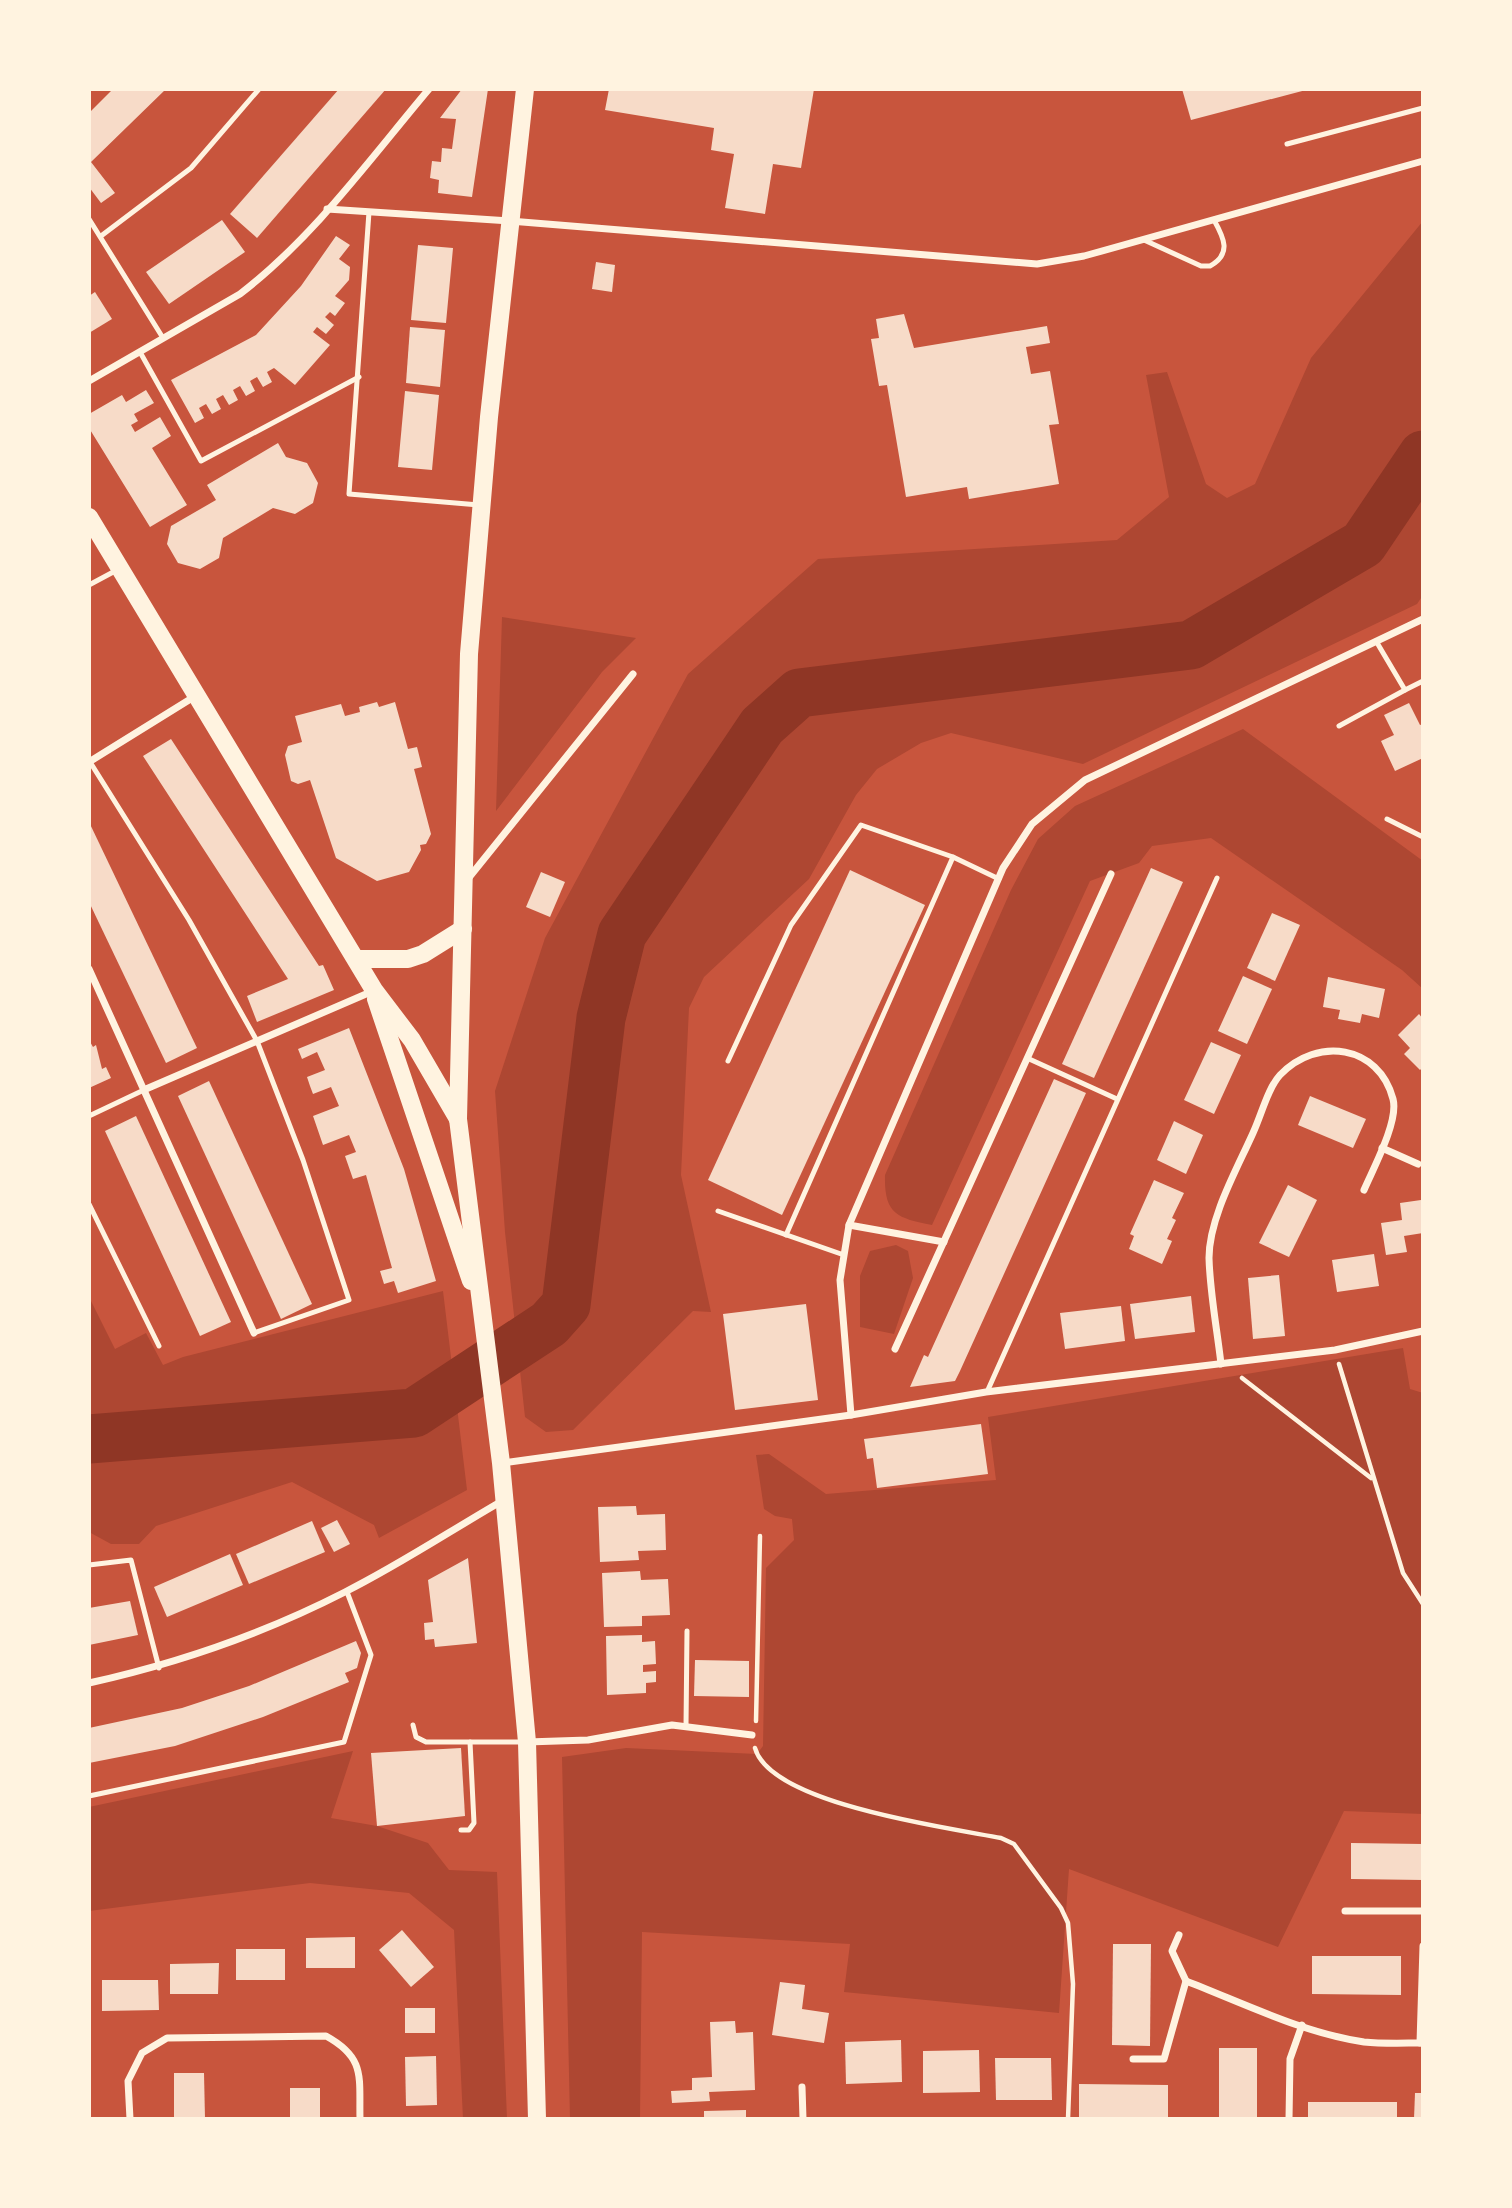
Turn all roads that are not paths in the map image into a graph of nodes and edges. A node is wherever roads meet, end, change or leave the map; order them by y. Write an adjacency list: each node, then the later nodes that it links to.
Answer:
1 (259, 89): 12 (lane)
2 (429, 89): 7 (street)
3 (525, 89): 10 (main road)
4 (1423, 107): 5 (lane)
5 (1287, 144)
6 (1423, 161): 11 (street)
7 (327, 209): 8 (street); 14 (street)
8 (369, 212): 10 (street); 16 (lane)
9 (89, 219): 12 (lane)
10 (510, 220): 13 (street); 18 (main road)
11 (1214, 220): 13 (street); 13 (lane)
12 (101, 236): 14 (lane)
13 (1144, 240)
14 (163, 338): 15 (street)
15 (140, 352): 16 (lane); 17 (street)
16 (359, 377): 18 (lane)
17 (89, 381)
18 (481, 505): 36 (main road)
19 (89, 517): 20 (main road)
20 (120, 568): 21 (lane); 27 (main road)
21 (89, 585)
22 (1423, 619): 23 (street)
23 (1376, 641): 26 (lane); 35 (street)
24 (634, 674): 36 (street)
25 (1423, 681): 26 (lane)
26 (1405, 690): 28 (lane)
27 (198, 695): 29 (street); 38 (main road)
28 (1339, 726)
29 (90, 762): 41 (lane)
30 (1387, 819): 31 (lane)
31 (1423, 837)
32 (953, 858): 35 (lane); 43 (lane); 54 (lane)
33 (1111, 874): 42 (street)
34 (1217, 878): 45 (lane)
35 (999, 879): 53 (street)
36 (464, 884): 37 (main road)
37 (463, 929): 38 (main road); 47 (main road)
38 (357, 959): 40 (main road)
39 (89, 969): 44 (street)
40 (374, 990): 41 (street); 47 (main road); 57 (main road)
41 (257, 1041): 44 (street); 59 (lane)
42 (1027, 1058): 45 (lane); 55 (street)
43 (728, 1061)
44 (146, 1089): 46 (lane); 59 (street)
45 (1118, 1099): 63 (lane)
46 (89, 1116)
47 (458, 1119): 57 (main road)
48 (1381, 1148): 49 (street); 50 (street); 62 (street)
49 (1418, 1164)
50 (1364, 1190)
51 (89, 1204): 60 (lane)
52 (718, 1211): 54 (lane)
53 (849, 1225): 55 (street); 56 (street)
54 (786, 1235): 56 (lane)
55 (944, 1242): 61 (street)
56 (844, 1255): 64 (street)
57 (482, 1314): 65 (main road)
58 (1423, 1331): 62 (street)
59 (254, 1333)
60 (159, 1346)
61 (895, 1349)
62 (1221, 1364): 63 (street)
63 (986, 1392): 64 (street)
64 (851, 1415): 65 (street)
65 (501, 1463): 66 (main road)
66 (504, 1500): 68 (street); 76 (main road)
67 (89, 1564): 70 (lane)
68 (347, 1592): 70 (street); 77 (lane)
69 (687, 1631): 73 (lane)
70 (159, 1668): 71 (street)
71 (89, 1683)
72 (413, 1725): 75 (lane)
73 (686, 1726): 74 (street); 76 (street)
74 (752, 1735)
75 (470, 1742): 76 (lane); 78 (lane)
76 (527, 1742): 90 (main road)
77 (89, 1796)
78 (461, 1830)
79 (1345, 1911): 80 (street)
80 (1423, 1911)
81 (1179, 1935): 83 (street)
82 (1423, 1946): 85 (street)
83 (1186, 1981): 84 (street); 86 (street)
84 (1302, 2025): 85 (street); 92 (street)
85 (1421, 2043)
86 (1133, 2059)
87 (802, 2087): 91 (street)
88 (130, 2119): 89 (street)
89 (360, 2119)
90 (537, 2119)
91 (803, 2119)
92 (1289, 2119)

